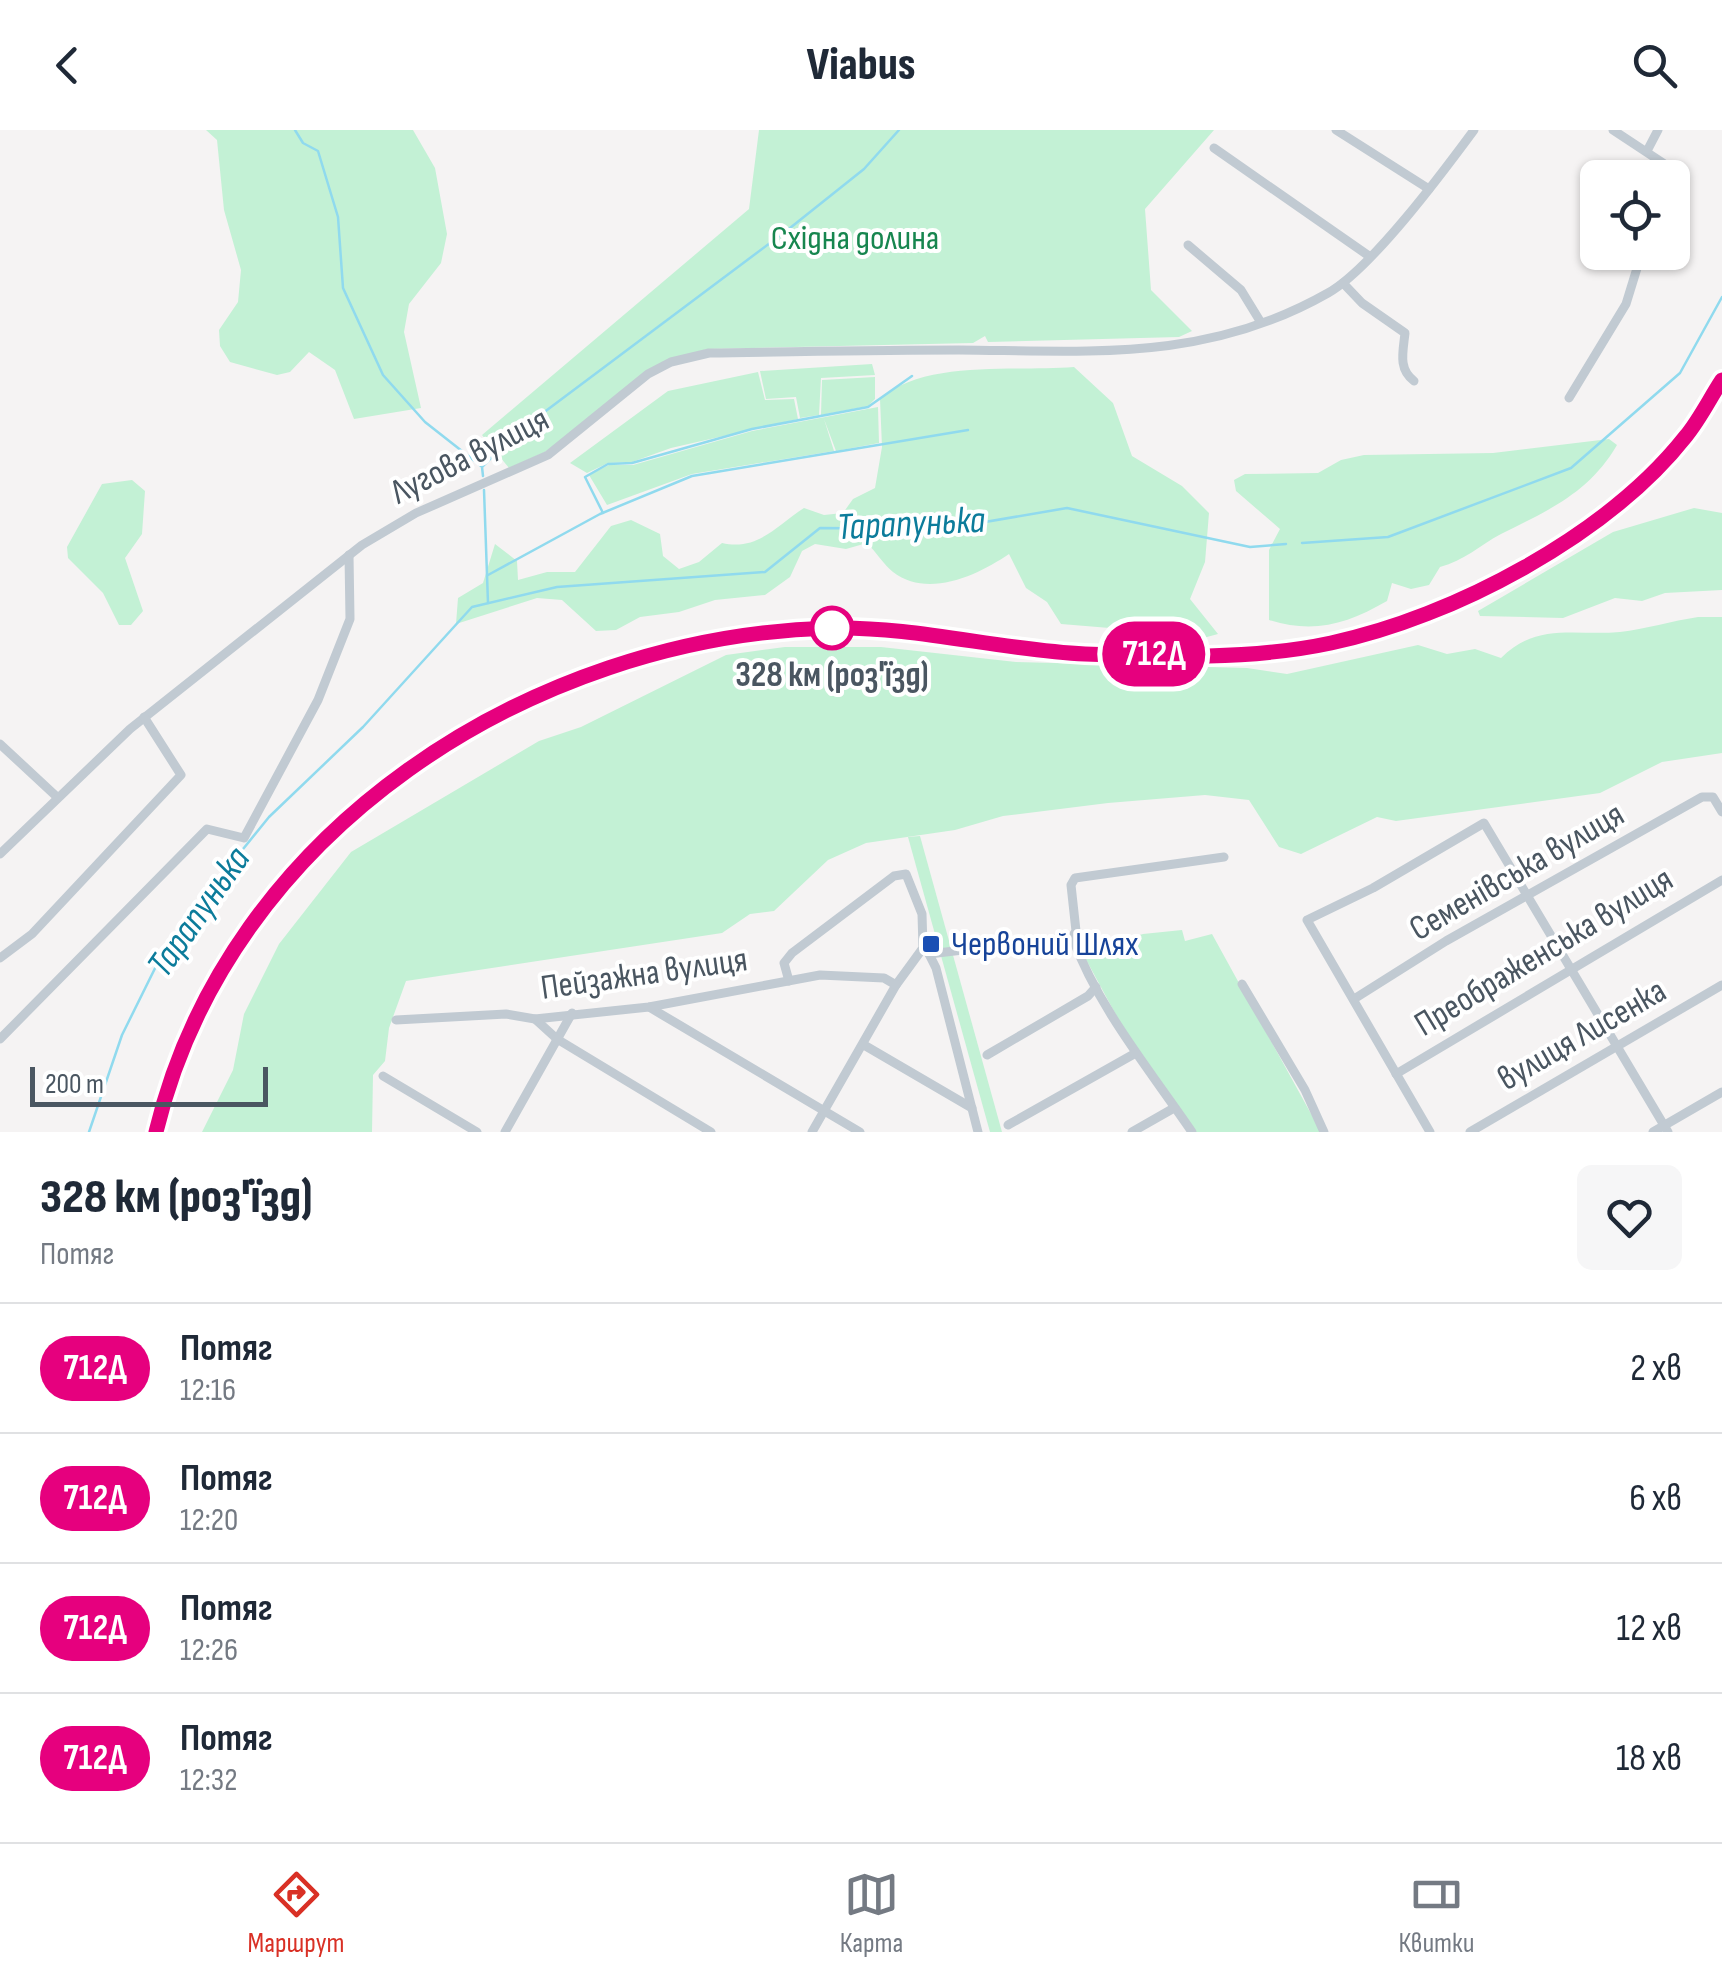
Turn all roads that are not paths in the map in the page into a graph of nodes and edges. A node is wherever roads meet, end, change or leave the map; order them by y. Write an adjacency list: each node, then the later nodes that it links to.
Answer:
1 (1336, 130): 9 (street)
2 (1456, 130): 5 (street)
3 (1614, 130): 7 (street)
4 (1658, 130): 7 (street)
5 (1472, 134): 9 (street)
6 (1214, 148): 11 (street)
7 (1647, 151): 8 (street)
8 (1656, 160)
9 (1429, 189): 11 (street)
10 (1188, 245): 14 (street)
11 (1368, 256): 13 (street)
12 (1636, 270): 16 (street)
13 (1343, 283): 14 (street, Лугова вулиця); 15 (street)
14 (1260, 321): 17 (street, Лугова вулиця)
15 (1414, 381)
16 (1569, 398)
17 (349, 555): 18 (street, Лугова вулиця); 40 (street)
18 (144, 717): 20 (street, Лугова вулиця); 28 (street)
19 (0, 744): 20 (street)
20 (56, 797): 22 (street, Лугова вулиця)
21 (1722, 812): 25 (street, Семенівська вулиця)
22 (0, 854)
23 (1224, 857): 26 (street)
24 (1722, 880): 29 (street, Преображенська вулиця)
25 (1529, 896): 29 (street); 35 (street, Семенівська вулиця); 35 (street)
26 (1074, 934): 27 (street); 34 (street)
27 (926, 951): 30 (street); 31 (street); 49 (street)
28 (0, 958)
29 (1572, 969): 43 (street); 46 (street, Преображенська вулиця)
30 (789, 981): 31 (street, Пейзажна вулиця); 36 (street, Пейзажна вулиця)
31 (896, 984): 42 (street)
32 (1242, 984): 62 (street)
33 (1722, 985): 43 (street, вулиця Лисенка)
34 (1096, 987): 44 (street); 45 (street)
35 (1354, 998): 46 (street)
36 (649, 1008): 37 (street, Пейзажна вулиця); 51 (street)
37 (572, 1013): 38 (street, Пейзажна вулиця); 41 (street)
38 (535, 1019): 39 (street, Пейзажна вулиця); 41 (street)
39 (396, 1020)
40 (0, 1039)
41 (557, 1039): 55 (street); 56 (street)
42 (864, 1045): 49 (street); 51 (street)
43 (1618, 1046): 53 (street); 64 (street, вулиця Лисенка)
44 (1134, 1054): 50 (street); 52 (street)
45 (987, 1055)
46 (1396, 1074): 63 (street)
47 (384, 1076): 54 (street)
48 (1722, 1092): 53 (street)
49 (972, 1108): 59 (street)
50 (1174, 1108): 60 (street); 61 (street)
51 (824, 1111): 57 (street); 58 (street)
52 (1008, 1125)
53 (1666, 1129): 65 (street)
54 (477, 1132)
55 (505, 1132)
56 (711, 1132)
57 (812, 1132)
58 (860, 1132)
59 (978, 1132)
60 (1132, 1132)
61 (1192, 1132)
62 (1324, 1132)
63 (1430, 1132)
64 (1470, 1132)
65 (1653, 1132)

